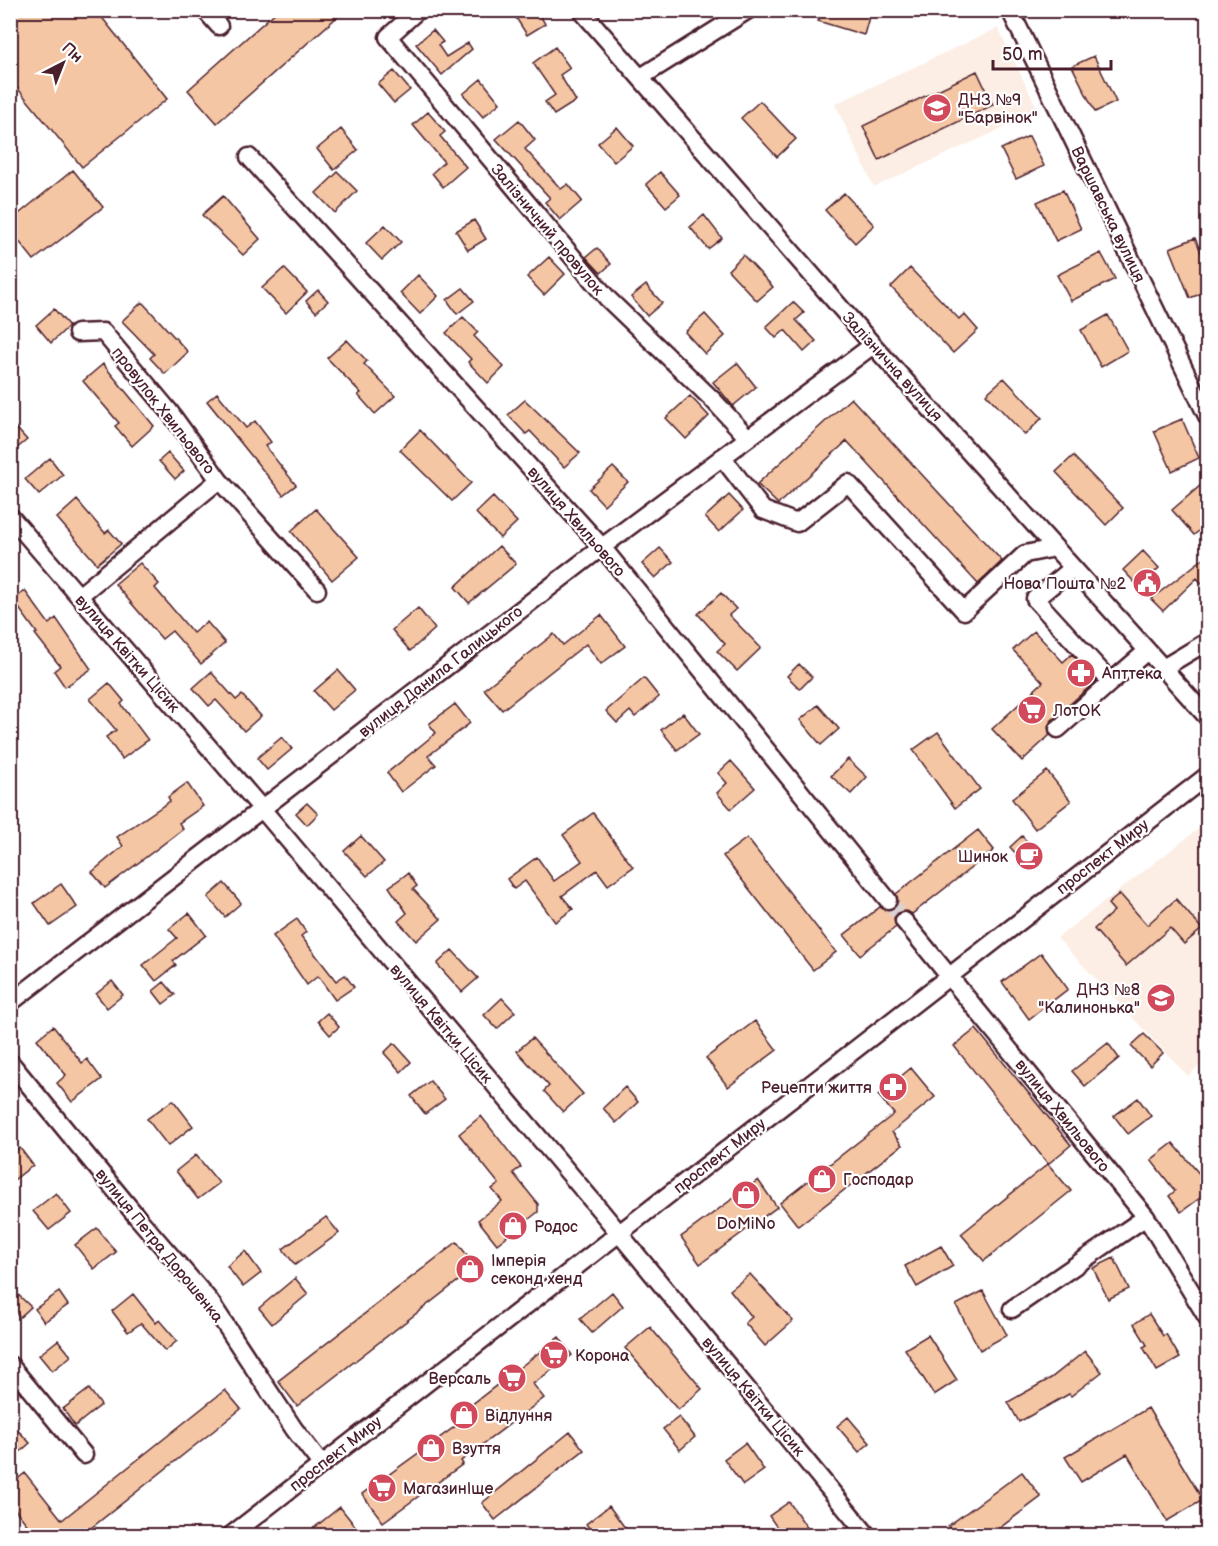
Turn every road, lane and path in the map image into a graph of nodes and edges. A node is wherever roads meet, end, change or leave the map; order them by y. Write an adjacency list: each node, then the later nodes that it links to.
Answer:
1 (205, 10): 6 (street)
2 (418, 10): 12 (street, Залізничний провулок)
3 (581, 10): 7 (street, Залізнична вулиця)
4 (748, 10): 7 (street)
5 (1010, 10): 11 (street, Варшавська вулиця)
6 (219, 26)
7 (641, 77): 10 (street, Залізнична вулиця)
8 (249, 157): 16 (street, вулиця Хвильового)
9 (77, 333): 14 (street, провулок Хвильового)
10 (873, 345): 12 (street, вулиця Данила Галицького); 17 (street, Залізнична вулиця)
11 (1208, 418)
12 (748, 438): 13 (street, вулиця Данила Галицького)
13 (722, 457): 16 (street, вулиця Данила Галицького); 17 (street)
14 (219, 480): 19 (street, провулок Хвильового); 20 (street, провулок Хвильового)
15 (10, 516): 20 (street, вулиця Квітки Цісик)
16 (602, 547): 28 (street, вулиця Данила Галицького); 29 (street, вулиця Хвильового)
17 (1055, 548): 18 (street, Залізнична вулиця)
18 (1073, 568): 22 (street, Залізнична вулиця); 24 (street)
19 (317, 590)
20 (79, 596): 28 (street, вулиця Квітки Цісик)
21 (1208, 641): 23 (street)
22 (1147, 651): 23 (street, Залізнична вулиця); 24 (street)
23 (1163, 668): 25 (street, Залізнична вулиця)
24 (1111, 682): 26 (street)
25 (1208, 718)
26 (1058, 729)
27 (1208, 775): 31 (street, проспект Миру)
28 (262, 808): 32 (street, вулиця Данила Галицького); 35 (street, вулиця Квітки Цісик)
29 (888, 900)
30 (904, 921): 31 (street, вулиця Хвильового)
31 (949, 975): 34 (street, вулиця Хвильового); 35 (street, проспект Миру)
32 (10, 1003)
33 (10, 1062): 40 (street, вулиця Петра Дорошенка)
34 (1146, 1217): 36 (street); 37 (street, вулиця Хвильового)
35 (618, 1233): 40 (street, проспект Миру); 42 (street, вулиця Квітки Цісик)
36 (1012, 1309)
37 (1208, 1319)
38 (10, 1365): 39 (street)
39 (84, 1455)
40 (321, 1464): 41 (street, проспект Миру)
41 (230, 1536)
42 (868, 1536)

